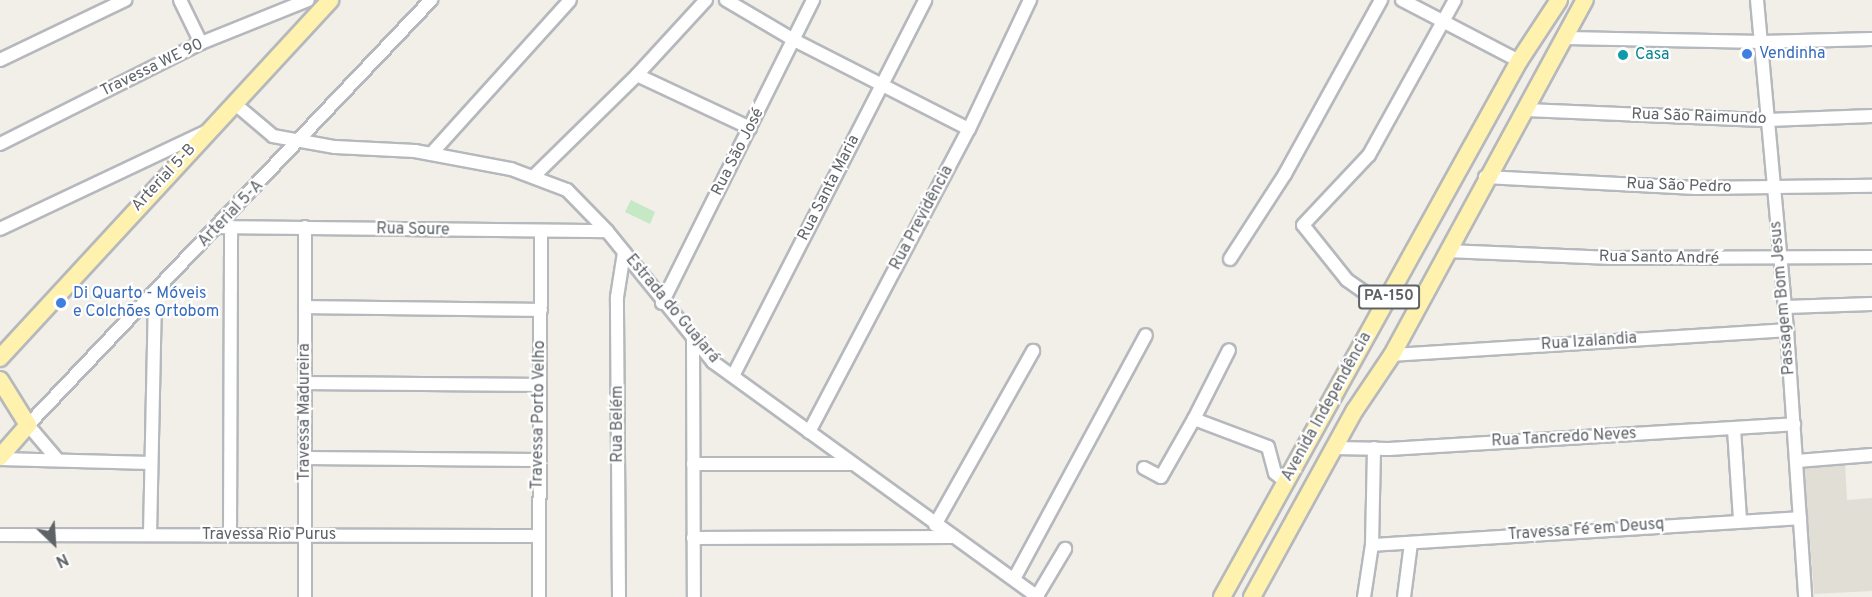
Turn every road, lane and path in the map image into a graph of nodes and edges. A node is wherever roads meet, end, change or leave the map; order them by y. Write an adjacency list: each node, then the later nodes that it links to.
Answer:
1 (125, 0): 24 (street)
2 (180, 0): 23 (street)
3 (308, 0): 23 (street, Travessa WE 90)
4 (330, 0): 28 (main road, Arterial 5-B)
5 (431, 0): 35 (street, Arterial 5-A)
6 (570, 0): 37 (street)
7 (706, 0): 26 (street)
8 (726, 0): 21 (street)
9 (813, 0): 21 (street, Rua São José)
10 (925, 0): 27 (street, Rua Santa Maria)
11 (1030, 0): 33 (street, Rua Previdência)
12 (1381, 0): 50 (street)
13 (1402, 0): 18 (street)
14 (1455, 0): 18 (street)
15 (1559, 0): 25 (main road, Avenida Independência / PA-150)
16 (1585, 0): 19 (main road, Avenida Independência / PA-150)
17 (1757, 0): 22 (street, Passagem Bom Jesus)
18 (1443, 22): 25 (street); 55 (street)
19 (1566, 38): 22 (street); 29 (main road, Avenida Independência / PA-150)
20 (1872, 39): 22 (street)
21 (794, 40): 27 (street); 32 (street, Rua São José)
22 (1762, 42): 31 (street, Passagem Bom Jesus)
23 (201, 43): 36 (street, Travessa WE 90)
24 (0, 60)
25 (1519, 61): 55 (main road, Avenida Independência / PA-150)
26 (637, 75): 32 (street); 38 (street)
27 (883, 83): 33 (street); 66 (street, Rua Santa Maria)
28 (234, 104): 34 (main road, Arterial 5-B); 35 (street, Estrada do Guajará)
29 (1526, 110): 31 (street, Rua São Raimundo); 39 (main road, Avenida Independência / PA-150)
30 (1872, 116): 31 (street, Rua São Raimundo)
31 (1766, 120): 41 (street, Passagem Bom Jesus)
32 (750, 128): 53 (street, Rua São José)
33 (969, 129): 76 (street, Rua Previdência)
34 (209, 130): 44 (street); 65 (main road, Arterial 5-B)
35 (300, 142): 37 (street, Estrada do Guajará); 42 (street, Arterial 5-A)
36 (0, 144)
37 (431, 154): 38 (street, Estrada do Guajará)
38 (534, 176): 45 (street, Estrada do Guajará)
39 (1485, 177): 41 (street, Rua São Pedro); 47 (main road, Avenida Independência / PA-150)
40 (1872, 186): 41 (street, Rua São Pedro)
41 (1773, 188): 51 (street, Passagem Bom Jesus)
42 (225, 227): 43 (street, Rua Soure); 52 (street, Arterial 5-A); 95 (street)
43 (306, 227): 46 (street, Rua Soure); 56 (street, Travessa Madureira)
44 (0, 229)
45 (607, 231): 46 (street, Rua Soure); 48 (street, Estrada do Guajará)
46 (542, 232): 58 (street, Travessa Porto Velho)
47 (1447, 251): 51 (street, Rua Santo André); 64 (main road, Avenida Independência / PA-150)
48 (624, 253): 53 (street, Estrada do Guajará); 107 (street, Rua Belém)
49 (1872, 258): 51 (street, Rua Santo André)
50 (1230, 259)
51 (1781, 259): 57 (street, Passagem Bom Jesus)
52 (155, 293): 74 (street, Arterial 5-A); 85 (street)
53 (662, 303): 61 (street, Estrada do Guajará)
54 (1872, 304): 57 (street)
55 (1384, 306): 70 (main road, Avenida Independência / PA-150)
56 (306, 307): 58 (street); 68 (street, Travessa Madureira)
57 (1785, 307): 59 (street, Passagem Bom Jesus)
58 (541, 310): 69 (street, Travessa Porto Velho)
59 (1787, 330): 64 (street, Rua Izalandia); 73 (street, Passagem Bom Jesus)
60 (1146, 335): 103 (street)
61 (693, 339): 66 (street, Estrada do Guajará); 86 (street)
62 (1230, 350): 72 (street)
63 (1034, 351): 92 (street)
64 (1392, 355): 71 (main road, Avenida Independência / PA-150)
65 (0, 358)
66 (733, 376): 76 (street, Estrada do Guajará)
67 (0, 380): 74 (main road)
68 (306, 383): 69 (street); 81 (street, Travessa Madureira)
69 (540, 385): 83 (street, Travessa Porto Velho)
70 (1332, 398): 71 (main road); 89 (main road, Avenida Independência / PA-150)
71 (1355, 410): 77 (main road, Avenida Independência / PA-150)
72 (1194, 419): 88 (street); 89 (street)
73 (1794, 424): 75 (street, Rua Tancredo Neves); 84 (street, Passagem Bom Jesus)
74 (28, 425): 80 (main road); 82 (street)
75 (1734, 429): 78 (street, Rua Tancredo Neves); 91 (street)
76 (809, 432): 87 (street, Estrada do Guajará)
77 (1335, 448): 78 (street, Rua Tancredo Neves); 110 (main road, Avenida Independência / PA-150)
78 (1374, 448): 101 (street)
79 (1872, 455): 84 (street)
80 (0, 458): 82 (street)
81 (305, 458): 83 (street); 96 (street, Travessa Madureira)
82 (57, 459): 85 (street)
83 (538, 460): 97 (street, Travessa Porto Velho)
84 (1797, 461): 90 (street, Passagem Bom Jesus)
85 (151, 463): 94 (street)
86 (693, 464): 87 (street); 99 (street)
87 (852, 464): 92 (street, Estrada do Guajará)
88 (1144, 468)
89 (1286, 482): 109 (main road, Avenida Independência / PA-150)
90 (1800, 518): 91 (street, Travessa Fé em Deusq); 113 (street, Passagem Bom Jesus)
91 (1740, 520): 100 (street, Travessa Fé em Deusq)
92 (935, 525): 98 (street, Estrada do Guajará)
93 (0, 535): 94 (street, Travessa Rio Purus)
94 (150, 535): 95 (street, Travessa Rio Purus)
95 (230, 535): 96 (street, Travessa Rio Purus)
96 (305, 536): 97 (street, Travessa Rio Purus); 105 (street, Travessa Madureira)
97 (538, 536): 106 (street, Travessa Porto Velho)
98 (952, 537): 99 (street); 103 (street, Estrada do Guajará)
99 (693, 538): 108 (street)
100 (1411, 543): 101 (street, Travessa Fé em Deusq); 112 (street)
101 (1372, 545): 111 (street)
102 (1065, 549): 104 (street)
103 (1014, 579): 104 (street, Estrada do Guajará)
104 (1038, 596)
105 (306, 597)
106 (538, 597)
107 (619, 597)
108 (694, 597)
109 (1222, 597)
110 (1252, 597)
111 (1364, 597)
112 (1404, 597)
113 (1805, 597)

